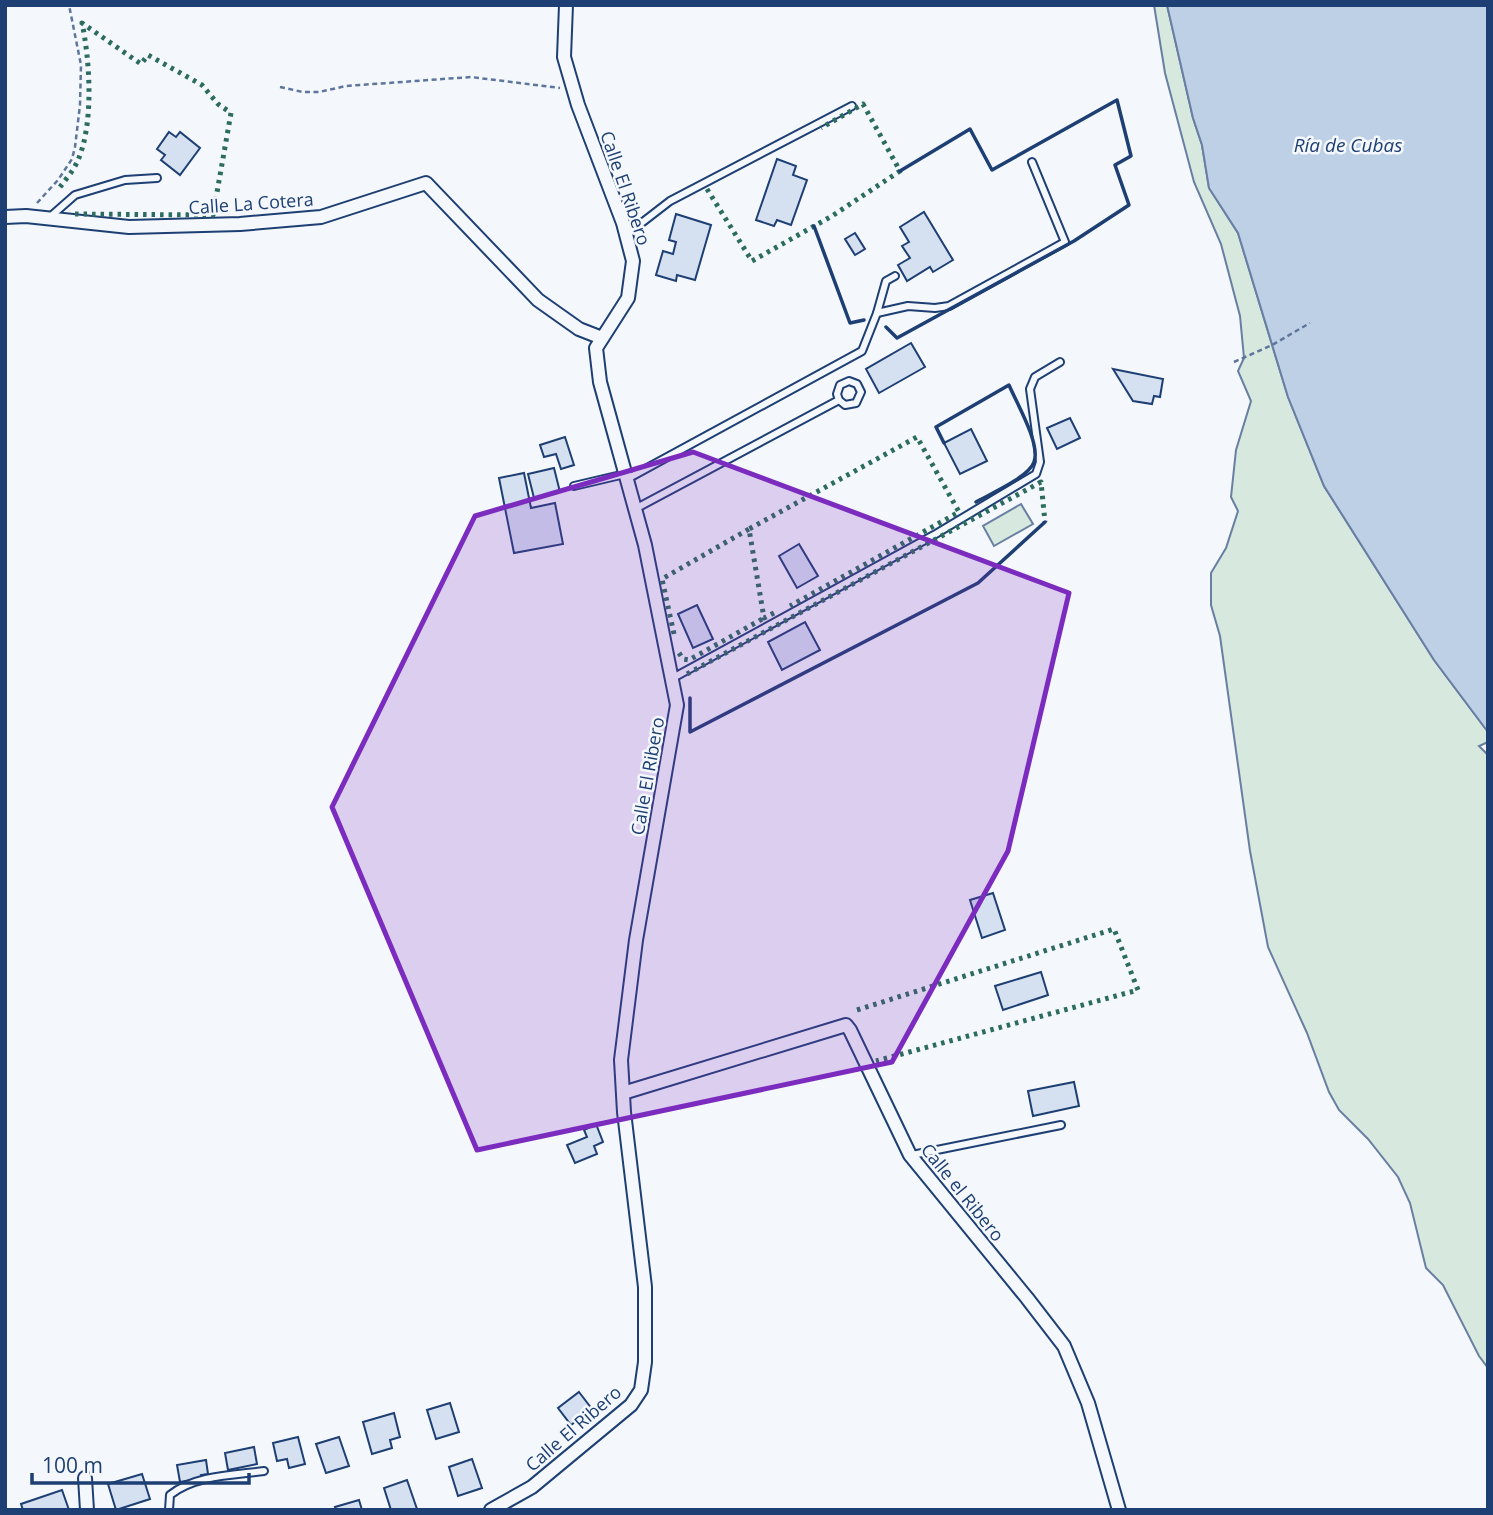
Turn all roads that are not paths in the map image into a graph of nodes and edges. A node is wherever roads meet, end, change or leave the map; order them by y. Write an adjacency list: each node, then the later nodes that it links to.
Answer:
1 (566, 5): 7 (street, Calle El Ribero)
2 (852, 106): 7 (lane)
3 (1032, 162): 9 (lane)
4 (157, 178): 6 (lane)
5 (5, 217): 6 (street, Calle La Cotera)
6 (49, 219): 10 (street, Calle La Cotera)
7 (626, 235): 10 (street, Calle El Ribero)
8 (895, 276): 9 (lane)
9 (877, 313): 13 (lane)
10 (602, 338): 13 (street, Calle El Ribero)
11 (1060, 362): 16 (lane)
12 (839, 400): 15 (lane)
13 (626, 476): 14 (lane); 15 (street, Calle El Ribero)
14 (574, 486)
15 (635, 509): 16 (street, Calle El Ribero)
16 (671, 679): 17 (street, Calle El Ribero)
17 (623, 1093): 19 (street, Calle el Ribero); 24 (street, Calle El Ribero)
18 (1061, 1125): 19 (lane)
19 (910, 1155): 25 (street, Calle el Ribero)
20 (264, 1471): 23 (lane)
21 (85, 1478): 22 (street)
22 (87, 1510)
23 (169, 1510)
24 (491, 1510)
25 (1119, 1510)

